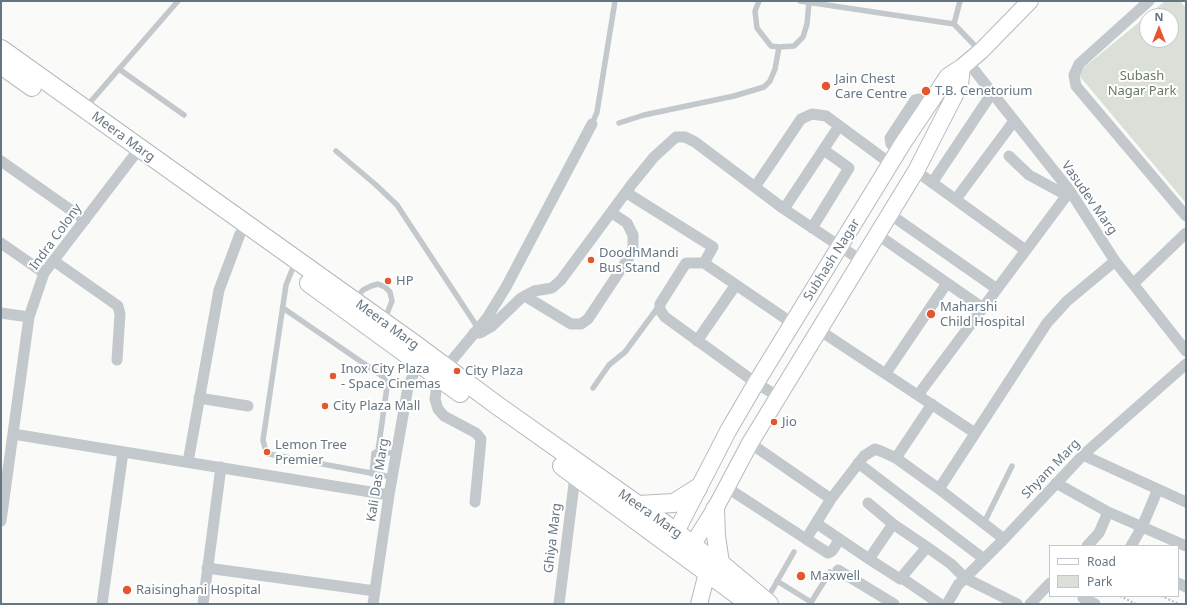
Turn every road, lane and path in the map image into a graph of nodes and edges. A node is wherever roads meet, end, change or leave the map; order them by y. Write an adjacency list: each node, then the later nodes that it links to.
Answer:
1 (178, 1): 15 (lane)
2 (615, 1): 21 (lane)
3 (759, 1): 10 (lane)
4 (800, 1): 8 (lane)
5 (960, 1): 9 (lane)
6 (1030, 1): 12 (street, Subhash Nagar)
7 (1148, 1): 38 (street)
8 (809, 2): 9 (lane); 10 (lane)
9 (954, 24): 12 (lane)
10 (779, 48): 20 (lane)
11 (1, 49): 17 (main road, Meera Marg)
12 (981, 51): 13 (street, Subhash Nagar)
13 (965, 64): 16 (street, Vasudev Marg); 27 (street, Subhash Nagar); 29 (street)
14 (1, 65): 25 (main road, Meera Marg)
15 (119, 69): 17 (lane); 18 (lane)
16 (992, 93): 19 (street, Vasudev Marg); 30 (street)
17 (84, 109): 25 (main road, Meera Marg)
18 (184, 115)
19 (1014, 121): 33 (street, Vasudev Marg); 34 (street)
20 (619, 123)
21 (592, 124): 66 (street)
22 (839, 126): 23 (street); 27 (street); 31 (street)
23 (824, 150): 35 (street); 40 (street)
24 (336, 151): 66 (lane)
25 (136, 154): 39 (street, Indra Colony); 42 (main road, Meera Marg); 58 (main road, Meera Marg)
26 (1009, 156): 33 (street)
27 (895, 157): 45 (street, Subhash Nagar)
28 (3, 167): 39 (street)
29 (916, 171): 30 (street); 37 (street)
30 (932, 183): 34 (street)
31 (755, 187): 32 (street); 35 (street)
32 (627, 193): 36 (street); 50 (street)
33 (1068, 193): 46 (street); 49 (street, Vasudev Marg)
34 (956, 199): 46 (street)
35 (784, 209): 40 (street)
36 (612, 213): 57 (street); 57 (street)
37 (891, 215): 43 (street); 56 (street)
38 (1186, 216)
39 (85, 220): 47 (street, Indra Colony)
40 (812, 228): 45 (street)
41 (1186, 233): 54 (street)
42 (240, 234): 51 (main road, Meera Marg); 80 (street)
43 (878, 235): 48 (street); 53 (street)
44 (1, 244): 52 (street)
45 (839, 246): 48 (street); 65 (street, Subhash Nagar)
46 (1024, 249): 56 (street)
47 (54, 261): 52 (street, Indra Colony); 71 (street)
48 (862, 261): 67 (street)
49 (1115, 261): 54 (street, Vasudev Marg); 83 (street)
50 (704, 263): 55 (street); 59 (street)
51 (292, 270): 60 (lane); 70 (main road, Meera Marg)
52 (44, 273): 63 (street, Indra Colony)
53 (947, 283): 61 (street); 74 (street)
54 (1134, 283): 69 (street, Vasudev Marg)
55 (735, 286): 65 (street); 68 (street)
56 (997, 289): 61 (street)
57 (525, 296): 66 (street)
58 (354, 301): 64 (main road, Meera Marg); 64 (lane)
59 (660, 304): 68 (street); 77 (lane)
60 (283, 308): 86 (lane); 95 (lane)
61 (983, 308): 78 (street)
62 (1, 314): 63 (street)
63 (29, 317): 84 (street, Indra Colony)
64 (384, 322): 70 (main road, Meera Marg)
65 (792, 323): 76 (street, Subhash Nagar)
66 (476, 330): 73 (street)
67 (820, 330): 74 (street); 79 (street)
68 (697, 341): 76 (street)
69 (1186, 351)
70 (420, 357): 73 (main road, Meera Marg); 88 (street, Kali Das Marg)
71 (118, 360)
72 (1186, 364): 75 (street, Shyam Marg)
73 (442, 372): 96 (main road, Meera Marg); 105 (street); 108 (main road, Meera Marg)
74 (886, 373): 78 (street)
75 (1181, 375): 89 (street, Shyam Marg)
76 (756, 383): 79 (street); 99 (street, Subhash Nagar)
77 (593, 388)
78 (918, 395): 81 (street)
79 (779, 397): 85 (street)
80 (199, 398): 82 (street); 91 (street)
81 (932, 404): 83 (street); 90 (street)
82 (248, 406)
83 (975, 432): 101 (street)
84 (13, 434): 87 (street); 111 (street, Indra Colony)
85 (750, 443): 100 (street); 104 (street)
86 (378, 451): 88 (lane); 95 (lane)
87 (123, 452): 91 (street); 141 (street)
88 (396, 454): 97 (street, Kali Das Marg)
89 (1083, 455): 98 (street, Shyam Marg); 102 (street)
90 (896, 458): 92 (street); 101 (street)
91 (188, 462): 94 (street)
92 (858, 464): 104 (street); 127 (street)
93 (1012, 466): 113 (lane)
94 (221, 467): 103 (street); 129 (street)
95 (372, 474): 97 (lane)
96 (575, 476): 116 (main road, Meera Marg); 144 (street, Ghiya Marg)
97 (392, 477): 103 (street, Kali Das Marg)
98 (1056, 483): 110 (street); 119 (street, Shyam Marg)
99 (698, 488): 108 (main road); 116 (street, Subhash Nagar)
100 (726, 488): 109 (street); 117 (street)
101 (939, 489): 113 (street)
102 (1158, 489): 106 (street); 115 (street)
103 (389, 495): 135 (street, Kali Das Marg)
104 (831, 498): 112 (street)
105 (475, 502)
106 (1186, 502)
107 (868, 503): 114 (street)
108 (638, 505): 116 (main road, Meera Marg)
109 (715, 509): 124 (street); 128 (main road)
110 (1108, 512): 115 (street); 120 (street)
111 (1, 521)
112 (816, 523): 117 (street); 118 (street)
113 (984, 523): 119 (street)
114 (893, 524): 122 (street); 126 (street)
115 (1142, 527): 121 (street); 123 (street)
116 (672, 538): 124 (main road, Meera Marg)
117 (806, 539): 118 (street)
118 (840, 539): 126 (street)
119 (1004, 539): 127 (street, Shyam Marg)
120 (1088, 545)
121 (1132, 545)
122 (926, 546): 131 (street); 132 (street)
123 (1186, 546)
124 (689, 551): 128 (main road, Meera Marg)
125 (794, 552): 133 (lane)
126 (869, 559): 131 (street)
127 (984, 559): 132 (street, Shyam Marg)
128 (714, 565): 139 (main road, Meera Marg); 145 (street)
129 (208, 568): 135 (street); 142 (street)
130 (834, 571): 140 (lane); 146 (street)
131 (902, 578): 147 (street)
132 (965, 578): 148 (street, Shyam Marg); 149 (street)
133 (777, 581): 139 (lane); 140 (lane)
134 (1049, 584): 150 (street)
135 (375, 591): 143 (street, Kali Das Marg)
136 (1122, 597): 152 (path)
137 (1163, 597): 153 (path)
138 (1081, 599): 151 (street)
139 (761, 603)
140 (810, 603)
141 (102, 604)
142 (203, 604)
143 (373, 604)
144 (559, 604)
145 (699, 604)
146 (894, 604)
147 (940, 604)
148 (947, 604)
149 (1016, 604)
150 (1030, 604)
151 (1095, 604)
152 (1136, 604)
153 (1179, 604)

